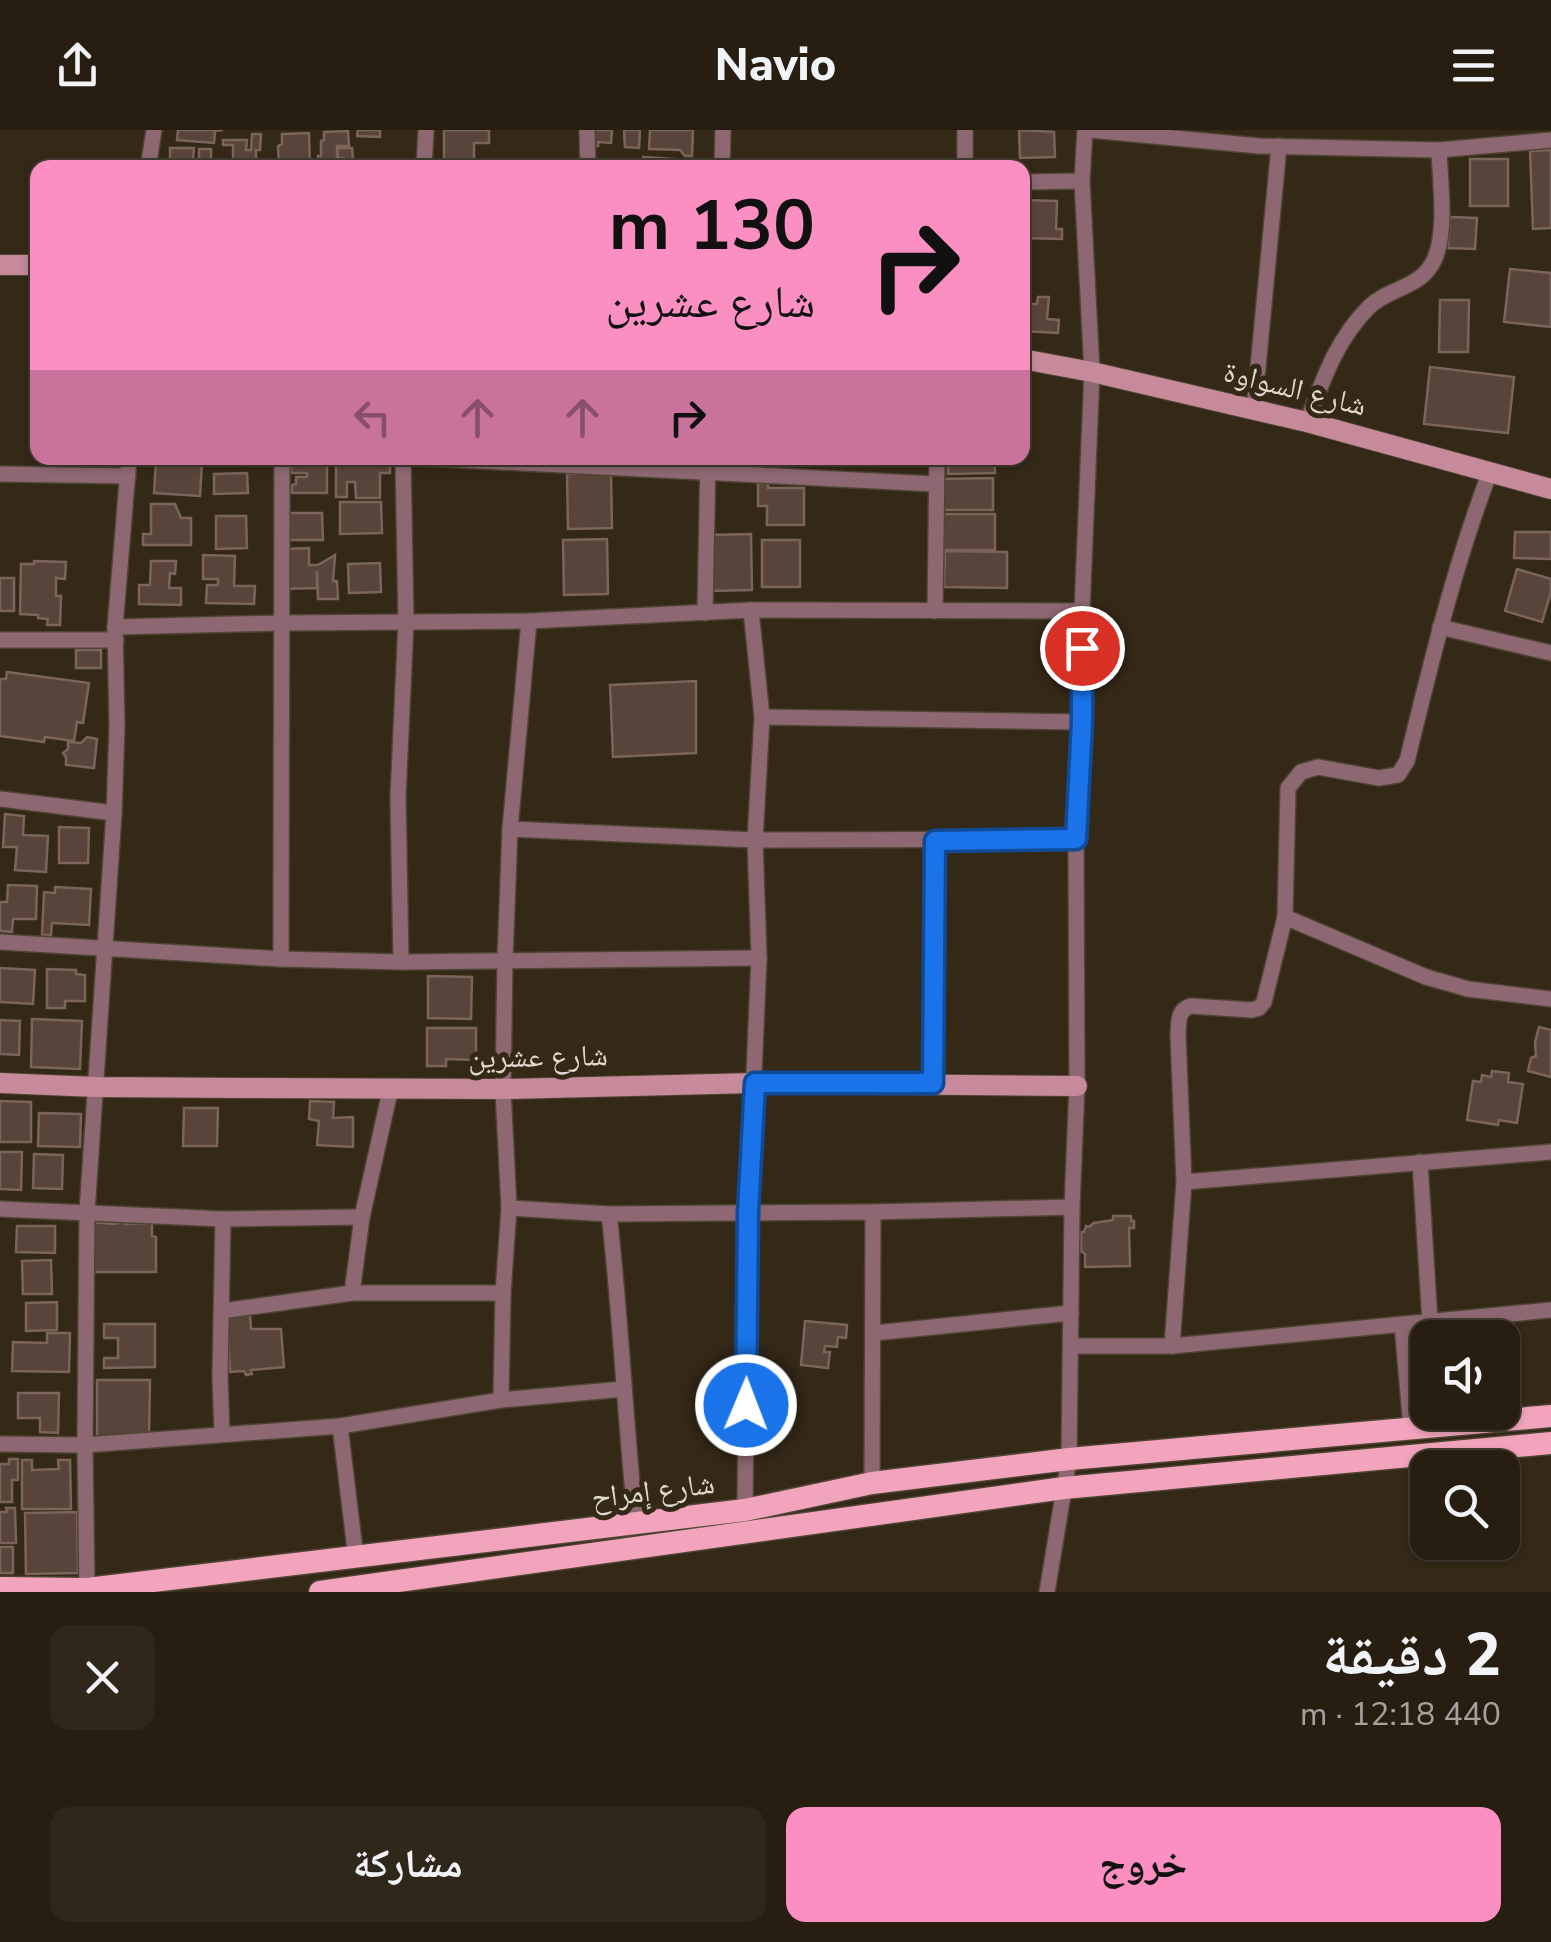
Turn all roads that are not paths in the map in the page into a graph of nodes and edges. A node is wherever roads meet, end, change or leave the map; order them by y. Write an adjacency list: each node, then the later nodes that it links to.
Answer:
1 (154, 130): 11 (street)
2 (426, 130): 12 (street)
3 (587, 130): 13 (street)
4 (723, 130): 14 (street)
5 (965, 130): 15 (street)
6 (1088, 130): 9 (street); 17 (street)
7 (1524, 137): 8 (street); 10 (street)
8 (1551, 140)
9 (1279, 146): 10 (street); 22 (street)
10 (1439, 150): 23 (street)
11 (149, 160)
12 (424, 160)
13 (588, 160)
14 (722, 160)
15 (965, 160)
16 (1030, 182): 17 (street)
17 (1082, 182): 21 (street)
18 (0, 265): 19 (street)
19 (30, 265)
20 (1030, 360): 21 (street, شارع السواوة)
21 (1092, 372): 22 (street, شارع السواوة); 36 (street)
22 (1254, 409): 23 (street, شارع السواوة)
23 (1307, 422): 29 (street, شارع السواوة)
24 (128, 465): 31 (street)
25 (282, 465): 40 (street)
26 (403, 465): 38 (street)
27 (707, 465): 32 (street); 37 (street)
28 (936, 465): 32 (street)
29 (1490, 472): 33 (street, شارع السواوة); 41 (street)
30 (0, 474): 31 (street)
31 (128, 476): 42 (street)
32 (935, 484): 35 (street)
33 (1551, 488)
34 (750, 610): 35 (street); 37 (street); 45 (street)
35 (935, 611): 36 (street)
36 (1082, 611): 46 (street)
37 (704, 613): 39 (street)
38 (406, 622): 39 (street); 40 (street); 59 (street)
39 (529, 622): 49 (street)
40 (282, 623): 42 (street); 57 (street)
41 (1440, 627): 44 (street); 53 (street)
42 (116, 634): 43 (street); 48 (street)
43 (0, 640)
44 (1551, 653)
45 (762, 717): 46 (street); 51 (street)
46 (1082, 722): 50 (street)
47 (0, 799): 48 (street)
48 (114, 813): 55 (street)
49 (510, 829): 51 (street); 58 (street)
50 (1076, 839): 52 (street); 64 (street)
51 (755, 840): 52 (street); 56 (street)
52 (935, 841): 63 (street)
53 (1285, 917): 60 (street); 70 (street)
54 (0, 942): 55 (street)
55 (104, 949): 57 (street); 66 (street)
56 (759, 958): 58 (street); 62 (street)
57 (281, 959): 59 (street)
58 (505, 959): 59 (street); 67 (street)
59 (401, 962)
60 (1551, 999)
61 (0, 1083): 66 (street, شارع عشرين)
62 (755, 1083): 63 (street, شارع عشرين); 67 (street, شارع عشرين); 75 (street)
63 (933, 1083): 64 (street, شارع عشرين)
64 (1077, 1086): 71 (street)
65 (391, 1087): 66 (street, شارع عشرين); 67 (street, شارع عشرين); 78 (street)
66 (96, 1088): 74 (street)
67 (503, 1088): 72 (street)
68 (1551, 1152): 69 (street)
69 (1420, 1162): 70 (street); 85 (street)
70 (1184, 1182): 91 (street)
71 (1072, 1207): 76 (street); 84 (street)
72 (510, 1208): 77 (street); 81 (street)
73 (0, 1209): 74 (street)
74 (87, 1212): 79 (street); 102 (street)
75 (748, 1212): 76 (street); 77 (street); 106 (street)
76 (874, 1212): 89 (street)
77 (609, 1214): 92 (street)
78 (362, 1217): 79 (street); 80 (street)
79 (223, 1219): 83 (street)
80 (352, 1293): 81 (street); 83 (street)
81 (503, 1293): 93 (street)
82 (1551, 1310): 86 (street)
83 (222, 1311): 99 (street)
84 (1071, 1313): 89 (street); 90 (street)
85 (1430, 1320)
86 (1450, 1320)
87 (1410, 1323): 88 (street)
88 (1402, 1324): 91 (street); 94 (street)
89 (874, 1333): 104 (street)
90 (1071, 1346): 91 (street); 103 (street)
91 (1172, 1346)
92 (624, 1389): 93 (street); 107 (street)
93 (501, 1400): 97 (street)
94 (1410, 1416)
95 (1551, 1416): 96 (main road, شارع إمراح)
96 (1520, 1418)
97 (340, 1426): 99 (street); 108 (street)
98 (1410, 1427): 103 (main road, شارع إمراح)
99 (222, 1434): 102 (street)
100 (1551, 1443): 105 (main road, شارع إمراح)
101 (0, 1444): 102 (street)
102 (85, 1446): 111 (street)
103 (1068, 1459): 104 (main road, شارع إمراح); 105 (street)
104 (872, 1483): 106 (main road, شارع إمراح)
105 (1064, 1488): 109 (main road, شارع إمراح); 113 (street)
106 (745, 1510): 107 (main road, شارع إمراح)
107 (636, 1524): 108 (main road, شارع إمراح)
108 (356, 1558): 111 (main road, شارع إمراح)
109 (452, 1583): 112 (main road, شارع إمراح)
110 (0, 1588): 111 (main road, شارع إمراح)
111 (87, 1590)
112 (320, 1592)
113 (1047, 1592)

